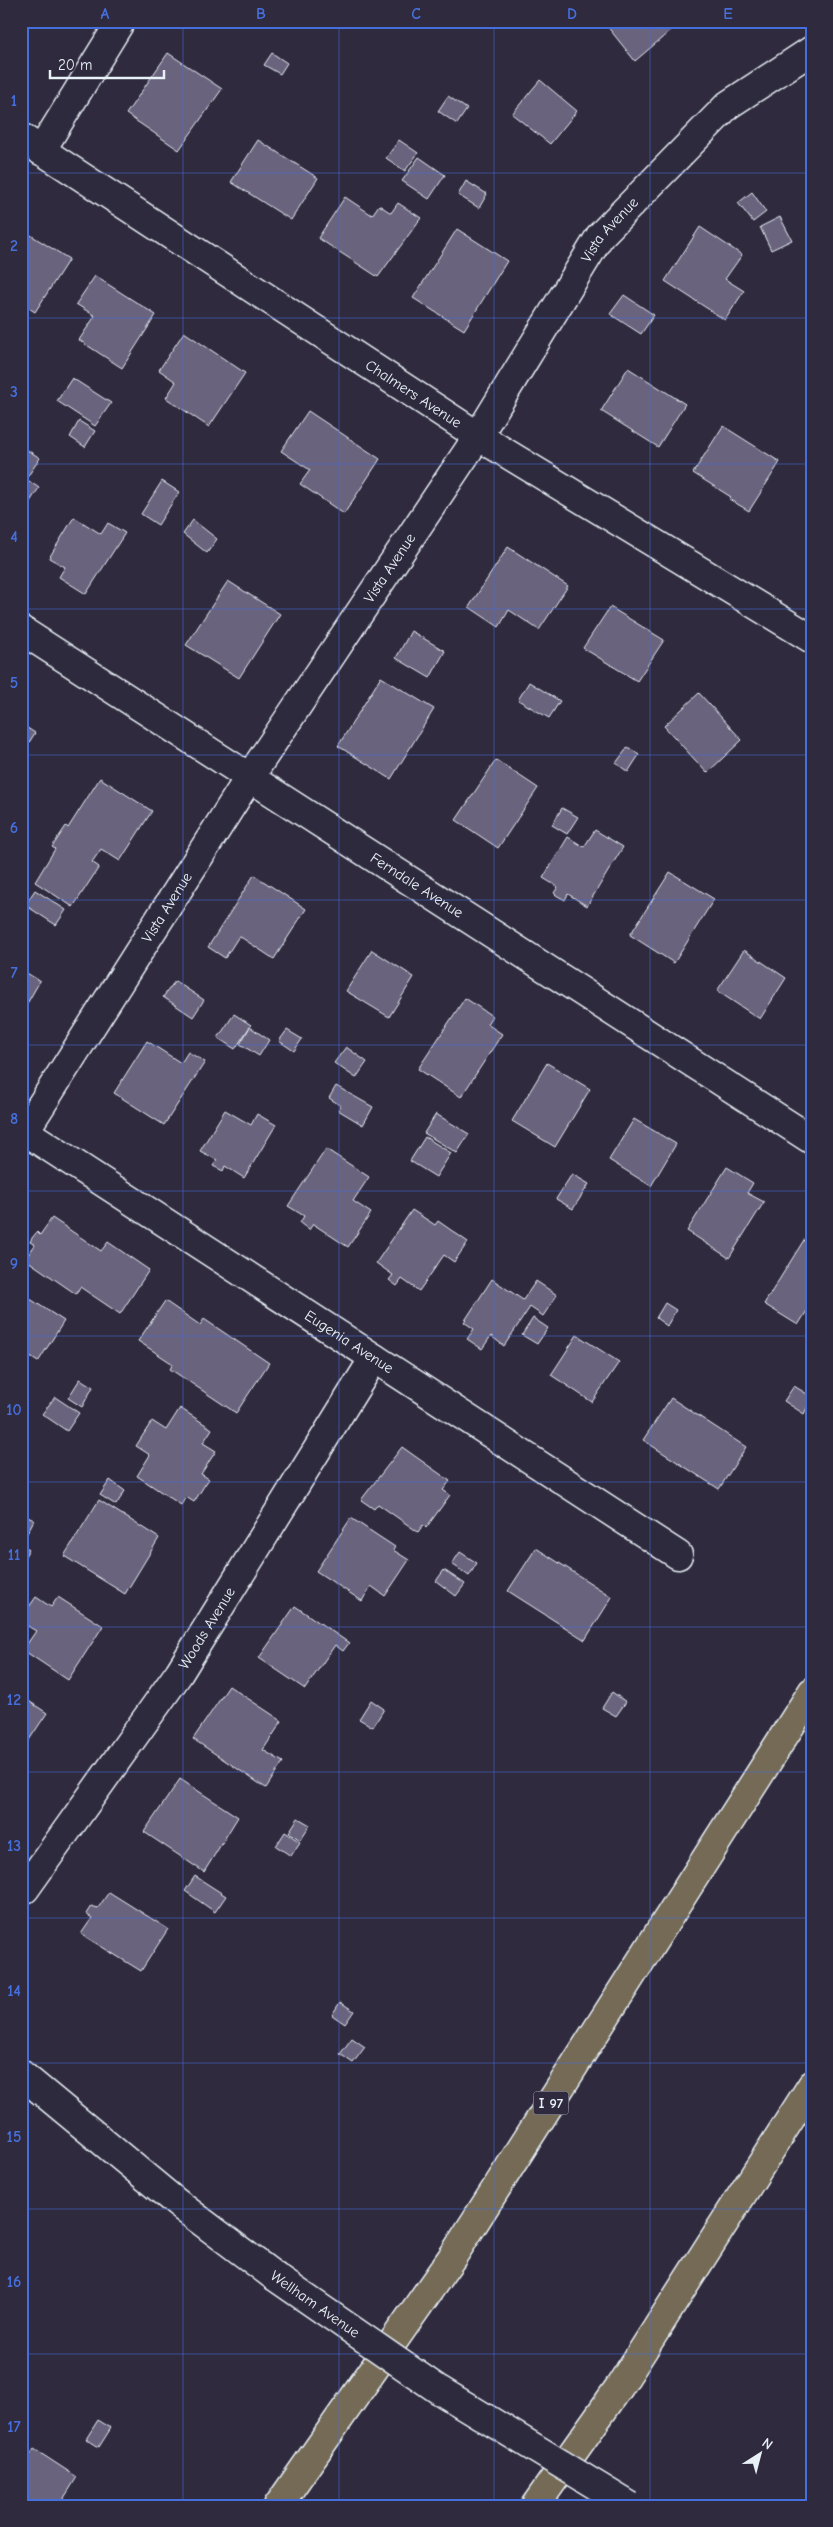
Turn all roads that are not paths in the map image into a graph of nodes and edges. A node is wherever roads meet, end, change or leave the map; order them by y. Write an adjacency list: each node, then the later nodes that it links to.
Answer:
1 (121, 21): 3 (street)
2 (812, 50): 4 (street, Vista Avenue)
3 (31, 144): 4 (street, Chalmers Avenue)
4 (478, 436): 6 (street, Chalmers Avenue); 7 (street, Vista Avenue)
5 (21, 630): 7 (street, Ferndale Avenue)
6 (812, 639)
7 (249, 778): 8 (street, Vista Avenue); 9 (street, Ferndale Avenue)
8 (22, 1133): 10 (street, Eugenia Avenue)
9 (812, 1140)
10 (374, 1358): 11 (street, Eugenia Avenue); 13 (street, Woods Avenue)
11 (678, 1555)
12 (812, 1692): 16 (highway, I 97)
13 (25, 1889)
14 (21, 2074): 18 (street, Wellham Avenue, bridge)
15 (812, 2085): 17 (highway)
16 (278, 2506)
17 (535, 2506)
18 (630, 2506)

